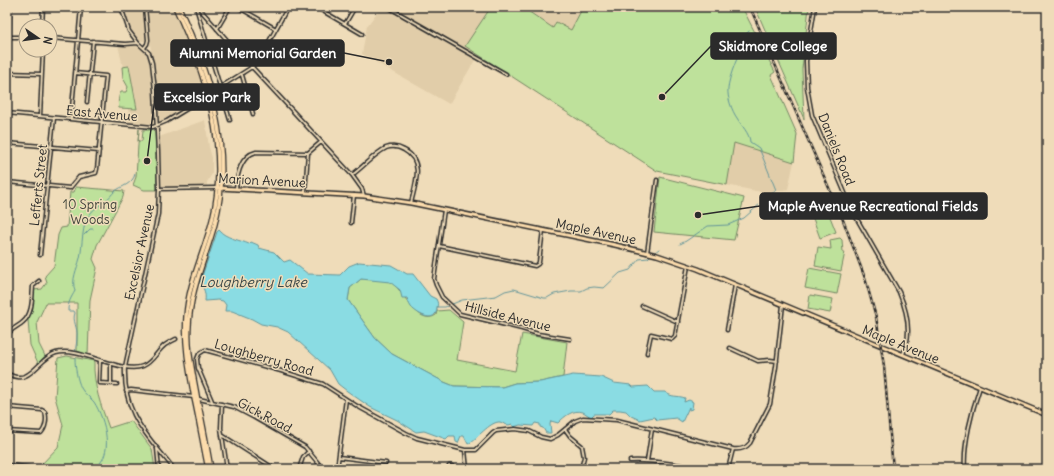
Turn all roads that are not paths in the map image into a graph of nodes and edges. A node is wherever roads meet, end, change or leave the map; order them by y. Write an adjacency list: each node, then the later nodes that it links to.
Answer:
1 (10, 7): 21 (street)
2 (43, 7): 16 (street)
3 (81, 7): 23 (street)
4 (121, 7): 25 (street)
5 (145, 7): 26 (street)
6 (175, 7): 37 (highway)
7 (179, 7): 37 (highway)
8 (197, 7): 18 (street); 36 (street)
9 (230, 7): 18 (street)
10 (238, 7): 19 (street)
11 (288, 7): 19 (street)
12 (316, 7): 17 (street)
13 (355, 7): 17 (street)
14 (388, 7): 33 (street)
15 (815, 7): 81 (street, Daniels Road)
16 (42, 18)
17 (345, 24): 20 (street)
18 (217, 29): 28 (street)
19 (276, 29): 28 (street)
20 (362, 34)
21 (8, 37): 30 (street)
22 (58, 39): 23 (street)
23 (78, 40): 24 (street); 29 (street)
24 (93, 41): 25 (street); 32 (street)
25 (138, 43): 26 (street)
26 (144, 48): 46 (street, Excelsior Avenue)
27 (43, 58): 31 (street)
28 (252, 67): 34 (street); 47 (street)
29 (75, 72): 32 (street); 43 (street)
30 (7, 73): 31 (street); 35 (street)
31 (42, 74): 41 (street)
32 (89, 74): 38 (street); 45 (street)
33 (506, 74)
34 (242, 75): 36 (street); 40 (street)
35 (7, 82)
36 (221, 88): 37 (street); 44 (street)
37 (209, 95): 46 (street); 56 (highway)
38 (87, 102)
39 (7, 113): 41 (street, East Avenue)
40 (253, 114)
41 (40, 116): 42 (street, East Avenue)
42 (54, 118): 43 (street, East Avenue); 49 (street, Lefferts Street)
43 (70, 119): 45 (street, East Avenue)
44 (230, 120)
45 (102, 122): 46 (street, East Avenue); 50 (street)
46 (157, 126): 57 (street, Excelsior Avenue)
47 (321, 142): 51 (street); 52 (street)
48 (7, 143): 49 (street)
49 (52, 147): 50 (street); 55 (street, Lefferts Street)
50 (99, 151): 55 (street)
51 (308, 153): 58 (street); 59 (street)
52 (352, 175): 61 (street); 62 (street)
53 (657, 180): 67 (street)
54 (7, 182): 55 (street)
55 (48, 186): 68 (street, Lefferts Street)
56 (219, 188): 57 (street, Marion Avenue); 58 (main road, Marion Avenue); 91 (highway)
57 (160, 189): 85 (street, Excelsior Avenue)
58 (236, 189): 59 (main road, Marion Avenue)
59 (305, 192): 60 (main road, Marion Avenue)
60 (354, 195): 61 (main road, Marion Avenue); 64 (street)
61 (364, 196): 62 (main road, Maple Avenue)
62 (411, 203): 63 (main road, Maple Avenue)
63 (444, 210): 65 (main road, Maple Avenue); 66 (street, Hillside Avenue)
64 (351, 223)
65 (543, 230): 66 (street); 67 (main road, Maple Avenue)
66 (439, 246): 78 (street, Hillside Avenue)
67 (647, 252): 69 (main road, Maple Avenue)
68 (40, 255)
69 (688, 266): 71 (main road, Maple Avenue); 74 (street)
70 (38, 281): 76 (street)
71 (735, 285): 72 (main road, Maple Avenue); 75 (street)
72 (783, 305): 81 (main road, Maple Avenue); 83 (street)
73 (642, 306): 74 (street)
74 (678, 322): 80 (street)
75 (727, 330)
76 (7, 337)
77 (176, 339): 85 (street)
78 (570, 339)
79 (730, 348): 83 (street)
80 (647, 352)
81 (903, 355): 89 (main road, Maple Avenue)
82 (100, 360): 84 (street); 86 (street); 87 (street)
83 (777, 361): 102 (street)
84 (111, 363): 85 (street); 87 (street)
85 (125, 367): 90 (street, Excelsior Avenue)
86 (7, 373)
87 (111, 384): 88 (street)
88 (117, 384)
89 (980, 387): 96 (main road, Maple Avenue); 127 (street)
90 (126, 391): 91 (street, Gick Road); 101 (street, Excelsior Avenue)
91 (196, 398): 93 (street, Gick Road); 114 (highway); 115 (highway)
92 (346, 399): 93 (street, Loughberry Road); 103 (street); 105 (street)
93 (212, 401): 94 (street, Gick Road)
94 (222, 404): 100 (street); 104 (street, Gick Road)
95 (7, 407): 99 (street)
96 (1047, 415)
97 (565, 429): 98 (street); 103 (street); 124 (street)
98 (652, 429): 102 (street); 107 (street)
99 (7, 432)
100 (222, 435): 116 (street); 117 (street)
101 (156, 448): 112 (street); 113 (street, Excelsior Avenue)
102 (733, 449): 126 (street)
103 (465, 450): 123 (street)
104 (309, 451): 118 (street); 119 (street, Gick Road)
105 (339, 457): 108 (street); 120 (street)
106 (630, 461): 107 (street)
107 (647, 461): 125 (street)
108 (386, 463)
109 (7, 465): 110 (street)
110 (21, 468): 111 (street)
111 (35, 468)
112 (159, 469)
113 (174, 469)
114 (208, 469)
115 (211, 469)
116 (227, 469)
117 (275, 469)
118 (299, 469)
119 (323, 469)
120 (337, 469)
121 (448, 469): 122 (street)
122 (455, 469)
123 (467, 469)
124 (581, 469)
125 (692, 469)
126 (728, 469)
127 (965, 469)

